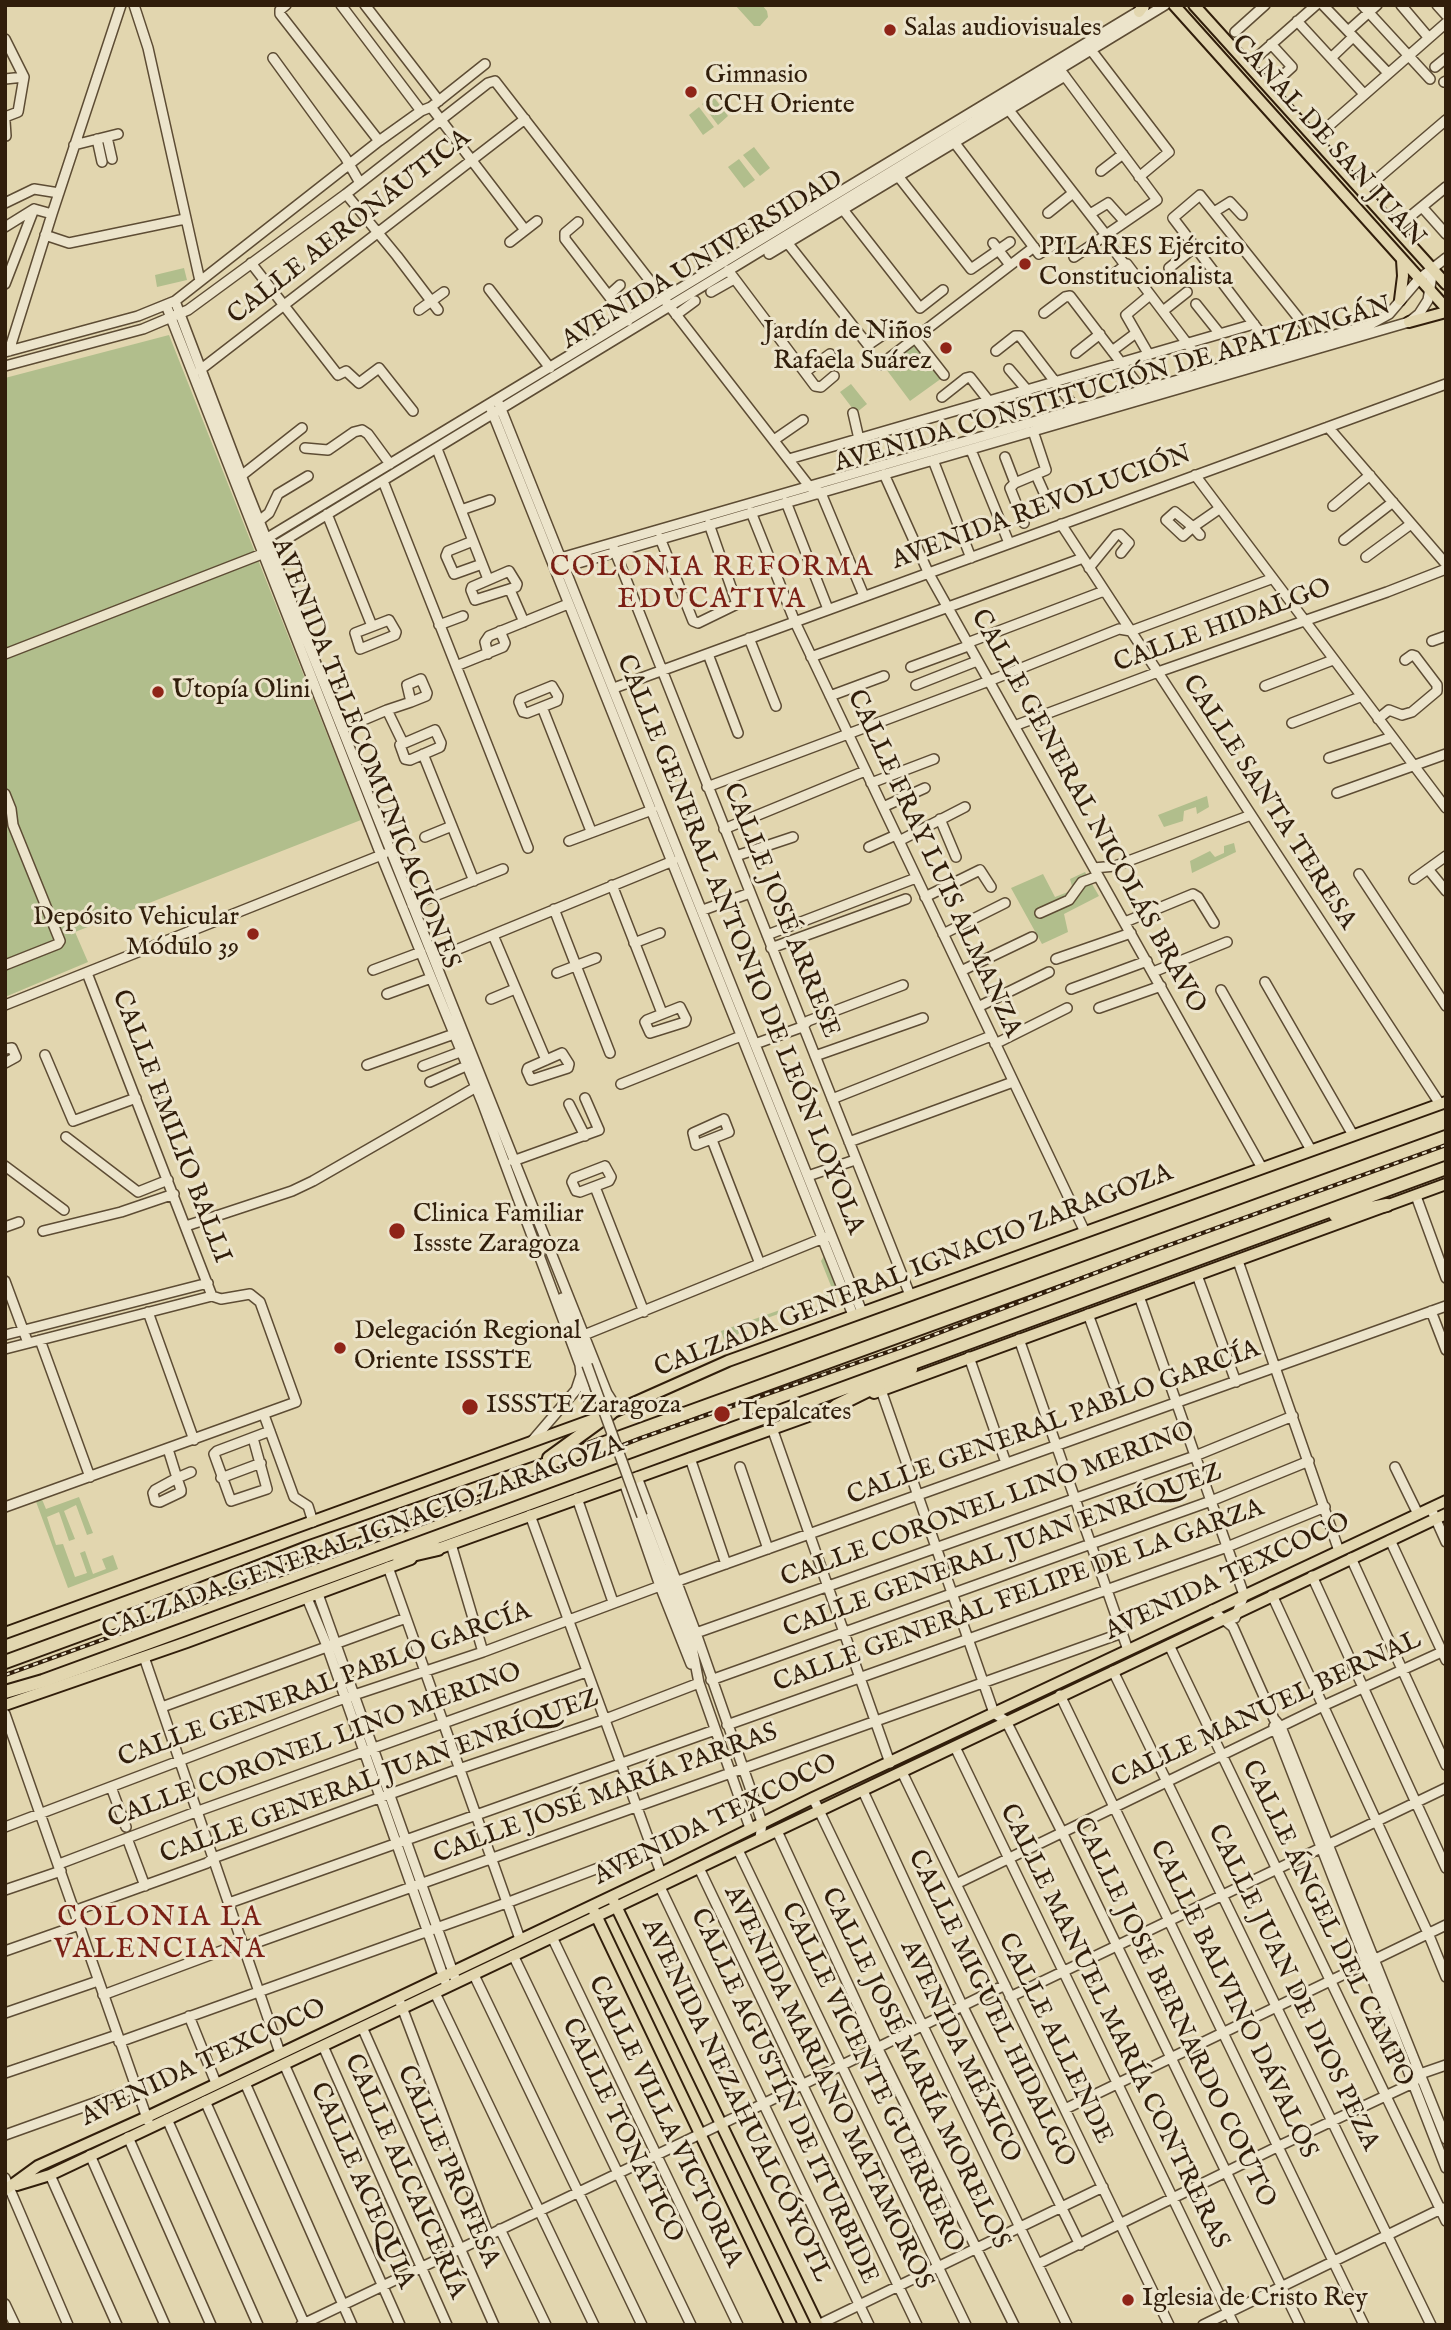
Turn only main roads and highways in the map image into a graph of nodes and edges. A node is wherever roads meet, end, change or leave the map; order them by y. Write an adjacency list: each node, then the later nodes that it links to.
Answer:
1 (1174, 5): 3 (main road, CANAL DE SAN JUAN)
2 (1194, 5): 4 (main road, CANAL DE SAN JUAN)
3 (1402, 260): 5 (main road); 6 (main road, CANAL DE SAN JUAN)
4 (1446, 284)
5 (1398, 304)
6 (1446, 310): 7 (main road)
7 (1409, 322)
8 (1443, 1103): 16 (main road, CALZADA GENERAL IGNACIO ZARAGOZA)
9 (1446, 1136): 17 (highway, CALZADA GENERAL IGNACIO ZARAGOZA)
10 (1446, 1168): 13 (highway, CALZADA GENERAL IGNACIO ZARAGOZA)
11 (1446, 1184): 12 (main road, CALZADA GENERAL IGNACIO ZARAGOZA)
12 (1387, 1205): 13 (highway); 15 (main road, CALZADA GENERAL IGNACIO ZARAGOZA)
13 (1300, 1221): 14 (highway, CALZADA GENERAL IGNACIO ZARAGOZA)
14 (940, 1352): 15 (highway); 20 (highway, CALZADA GENERAL IGNACIO ZARAGOZA)
15 (836, 1406): 19 (main road, CALZADA GENERAL IGNACIO ZARAGOZA)
16 (611, 1413): 17 (highway); 23 (main road, CALZADA GENERAL IGNACIO ZARAGOZA)
17 (533, 1469): 24 (highway, CALZADA GENERAL IGNACIO ZARAGOZA)
18 (1441, 1511): 21 (main road, AVENIDA TEXCOCO); 22 (main road, AVENIDA TEXCOCO)
19 (438, 1549): 20 (highway); 30 (main road, CALZADA GENERAL IGNACIO ZARAGOZA)
20 (334, 1573): 27 (highway, CALZADA GENERAL IGNACIO ZARAGOZA)
21 (1256, 1589): 22 (main road); 31 (main road, AVENIDA TEXCOCO)
22 (1261, 1601): 32 (main road, AVENIDA TEXCOCO)
23 (5, 1633)
24 (36, 1650): 25 (highway); 26 (highway, CALZADA GENERAL IGNACIO ZARAGOZA)
25 (5, 1655)
26 (5, 1662)
27 (43, 1681): 28 (highway, CALZADA GENERAL IGNACIO ZARAGOZA); 29 (highway)
28 (5, 1692)
29 (5, 1698)
30 (5, 1705)
31 (629, 1888): 32 (main road); 33 (main road, AVENIDA TEXCOCO)
32 (634, 1899): 33 (main road, AVENIDA TEXCOCO)
33 (614, 1902): 34 (main road, AVENIDA TEXCOCO); 35 (main road, AVENIDA TEXCOCO); 44 (main road, AVENIDA NEZAHUALCÓYOTL)
34 (592, 1905): 35 (main road, AVENIDA NEZAHUALCÓYOTL); 36 (main road, AVENIDA TEXCOCO)
35 (597, 1917): 37 (main road, AVENIDA TEXCOCO); 43 (main road, AVENIDA NEZAHUALCÓYOTL)
36 (564, 1918): 37 (main road); 38 (main road, AVENIDA TEXCOCO)
37 (569, 1929): 38 (main road, AVENIDA TEXCOCO)
38 (450, 1979): 39 (main road, AVENIDA TEXCOCO); 39 (main road, AVENIDA TEXCOCO)
39 (400, 2002): 40 (main road, AVENIDA TEXCOCO); 40 (main road, AVENIDA TEXCOCO)
40 (282, 2058): 41 (main road, AVENIDA TEXCOCO); 41 (main road, AVENIDA TEXCOCO)
41 (148, 2122): 42 (main road, AVENIDA TEXCOCO); 42 (main road, AVENIDA TEXCOCO)
42 (6, 2186)
43 (791, 2325)
44 (818, 2325)

